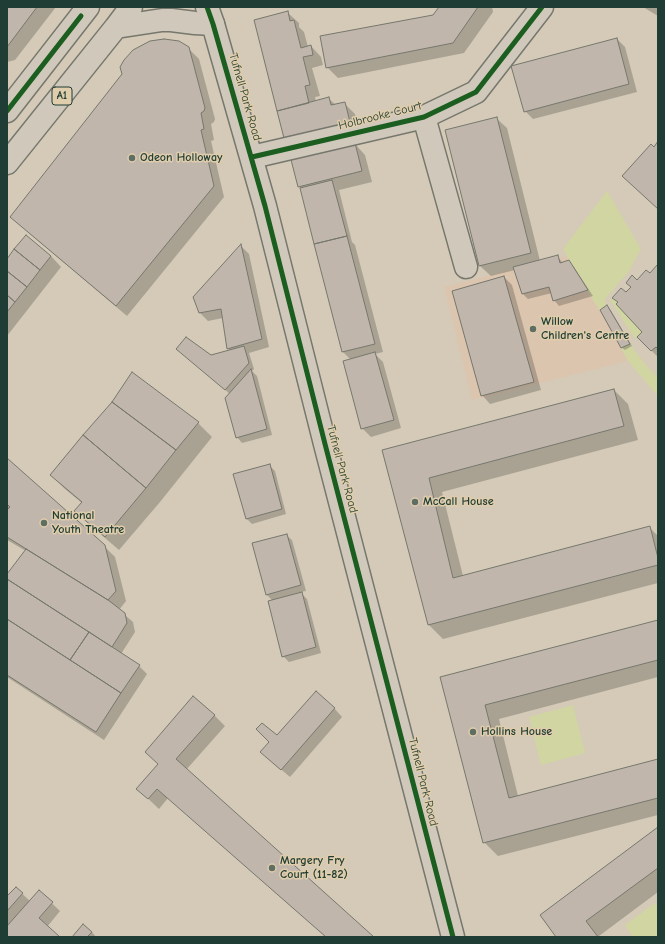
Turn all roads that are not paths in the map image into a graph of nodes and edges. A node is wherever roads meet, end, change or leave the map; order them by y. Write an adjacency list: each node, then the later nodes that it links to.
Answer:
1 (88, 7): 6 (main road)
2 (131, 7): 5 (main road, A1)
3 (542, 7): 7 (main road, Holbrooke Court)
4 (210, 15): 5 (main road); 8 (main road, Tufnell Park Road)
5 (116, 28): 9 (main road, A1)
6 (10, 102)
7 (424, 117): 8 (main road, Holbrooke Court); 10 (main road, Holbrooke Court)
8 (252, 157): 11 (main road, Tufnell Park Road)
9 (7, 163)
10 (466, 267)
11 (453, 937)

